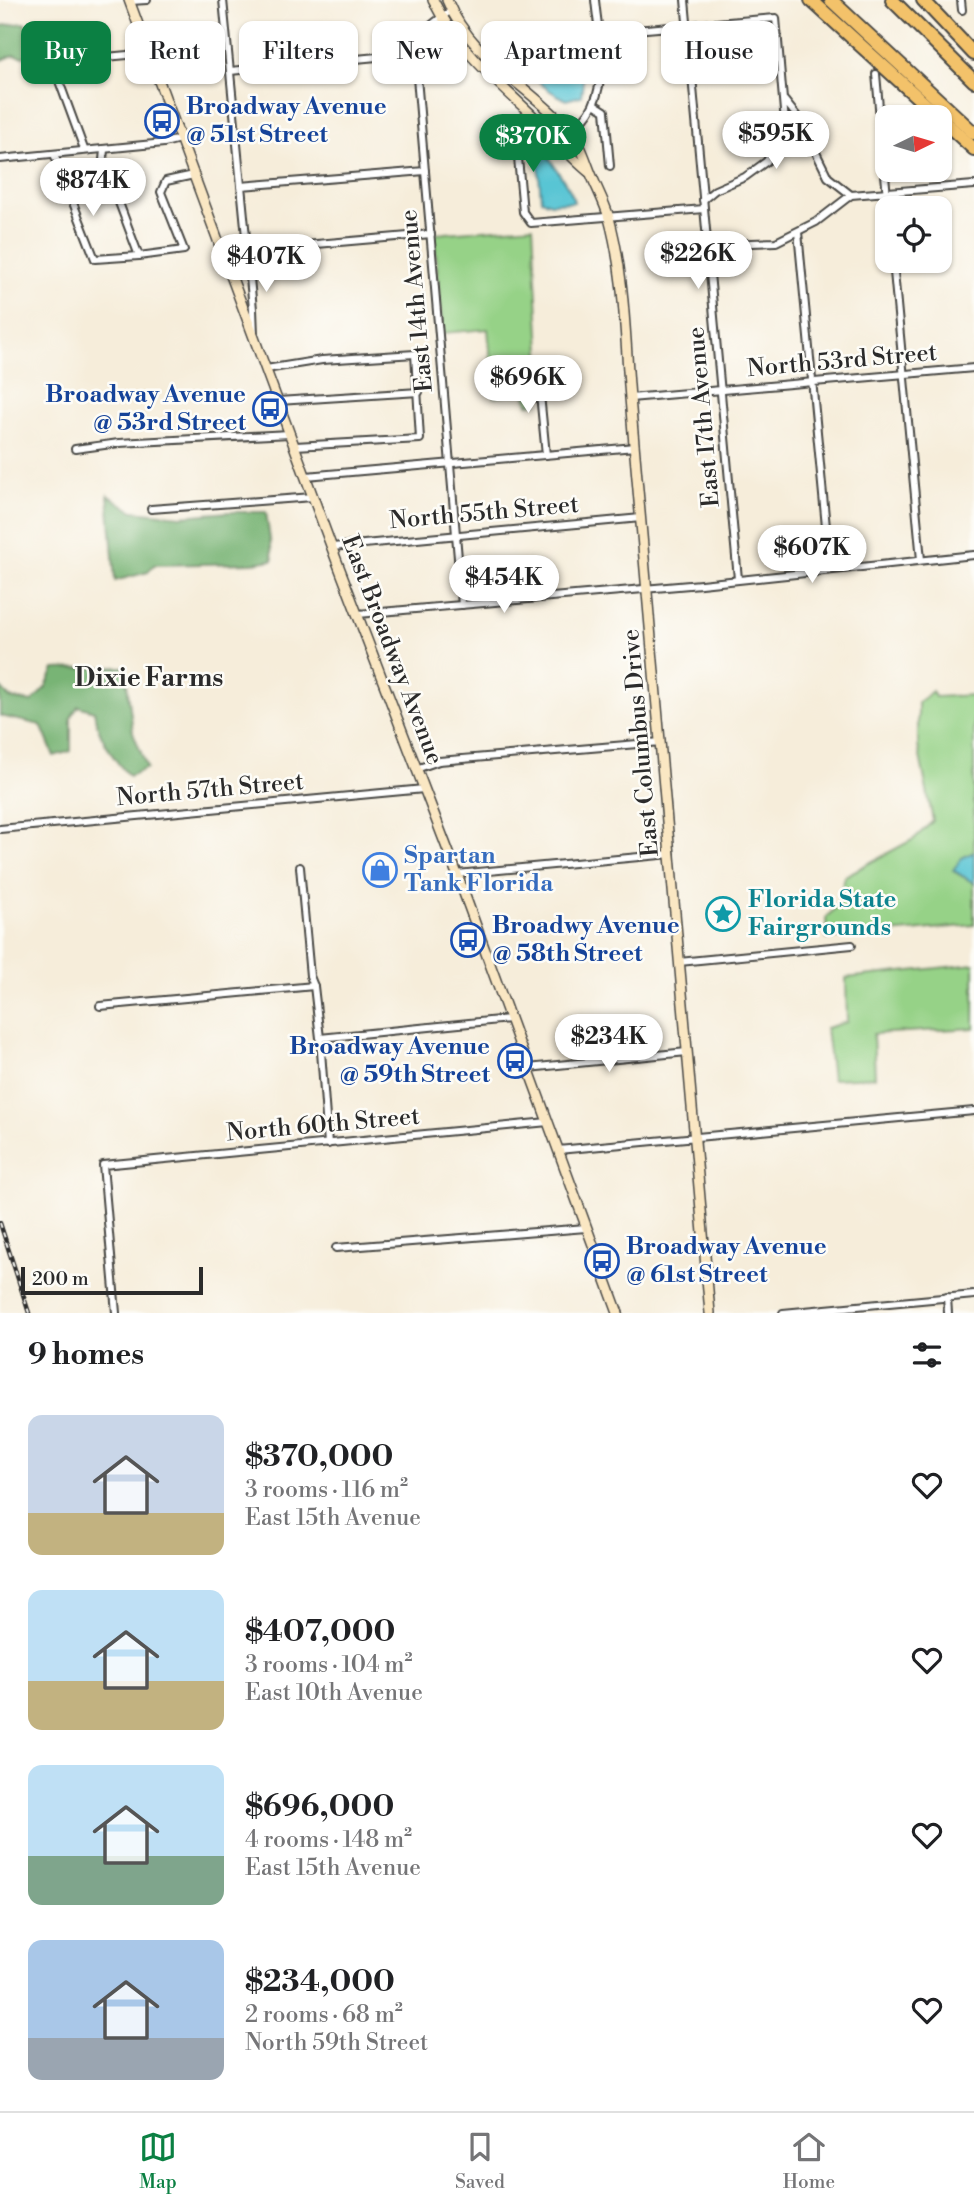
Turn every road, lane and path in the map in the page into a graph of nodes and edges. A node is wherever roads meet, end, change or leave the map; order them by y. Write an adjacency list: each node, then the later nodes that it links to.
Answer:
1 (147, 0): 12 (street)
2 (223, 0): 25 (street)
3 (433, 0): 15 (main road, East Columbus Drive)
4 (447, 0): 13 (main road, East Columbus Drive)
5 (595, 0): 17 (street)
6 (685, 0): 18 (street, East 17th Avenue)
7 (811, 0): 33 (highway)
8 (831, 0): 38 (highway)
9 (892, 0): 27 (highway)
10 (923, 0): 22 (highway)
11 (961, 0): 14 (street)
12 (130, 1): 16 (main road, East Broadway Avenue)
13 (452, 10): 15 (street, East 14th Avenue); 37 (main road, East Columbus Drive)
14 (962, 10)
15 (442, 18): 41 (main road, East Columbus Drive); 48 (street, East 14th Avenue)
16 (137, 21)
17 (597, 21)
18 (687, 21)
19 (738, 21): 20 (street)
20 (776, 21)
21 (778, 36): 31 (street)
22 (974, 54)
23 (125, 55): 42 (street)
24 (372, 57): 25 (street)
25 (230, 71): 52 (street)
26 (876, 74): 53 (street)
27 (974, 81)
28 (160, 84): 40 (main road, East Broadway Avenue)
29 (598, 84): 32 (street)
30 (692, 84): 56 (street, East 17th Avenue)
31 (785, 101): 34 (street); 35 (street)
32 (594, 104): 37 (street); 47 (street)
33 (927, 105)
34 (800, 120): 35 (street); 54 (street)
35 (785, 123): 56 (street)
36 (952, 128): 43 (highway)
37 (571, 132): 41 (street); 49 (main road, East Columbus Drive)
38 (974, 133)
39 (519, 134): 58 (street)
40 (180, 139): 44 (street); 50 (main road, East Broadway Avenue)
41 (561, 143): 49 (main road, East Columbus Drive)
42 (84, 149): 44 (street); 45 (street)
43 (974, 149)
44 (104, 150): 63 (street)
45 (54, 154): 46 (street); 63 (street)
46 (0, 159)
47 (610, 166)
48 (425, 170): 52 (street); 60 (street, East 14th Avenue)
49 (590, 173): 58 (main road, East Columbus Drive)
50 (194, 174): 63 (street); 64 (main road, East Broadway Avenue)
51 (974, 185): 53 (street)
52 (241, 186): 62 (street)
53 (887, 192): 54 (street); 55 (street)
54 (851, 195): 59 (street)
55 (887, 196)
56 (703, 200): 57 (street, East 17th Avenue)
57 (704, 209): 58 (street); 61 (street, East 17th Avenue)
58 (609, 218): 74 (main road, East Columbus Drive)
59 (798, 232): 61 (street); 71 (street)
60 (431, 234): 62 (street); 81 (street, East 14th Avenue)
61 (707, 239): 72 (street, East 17th Avenue)
62 (248, 250): 64 (street); 66 (street)
63 (139, 256)
64 (224, 256): 66 (main road, East Broadway Avenue)
65 (894, 273): 70 (street)
66 (253, 337): 68 (main road, East Broadway Avenue)
67 (974, 368): 70 (street, North 53rd Street)
68 (266, 369): 73 (street); 75 (main road, East Broadway Avenue)
69 (538, 373): 80 (street)
70 (904, 375): 71 (street, North 53rd Street); 89 (street)
71 (812, 383): 72 (street, North 53rd Street); 90 (street)
72 (720, 390): 74 (street, North 53rd Street); 91 (street, East 17th Avenue)
73 (419, 392): 75 (street); 77 (street)
74 (630, 398): 78 (main road, East Columbus Drive)
75 (278, 401): 76 (main road, East Broadway Avenue)
76 (290, 434): 77 (main road, East Broadway Avenue); 79 (street)
77 (295, 446): 82 (main road, East Broadway Avenue)
78 (635, 447): 80 (street); 85 (main road, East Columbus Drive)
79 (75, 449)
80 (546, 455): 81 (street)
81 (450, 463): 82 (street); 86 (street, East 14th Avenue)
82 (306, 476): 83 (main road, East Broadway Avenue)
83 (313, 496): 84 (street); 87 (main road, East Broadway Avenue)
84 (151, 509)
85 (641, 518): 86 (street, North 55th Street); 92 (main road, East Columbus Drive)
86 (456, 535): 87 (street, North 55th Street); 93 (street, East 14th Avenue)
87 (332, 547): 94 (main road, East Broadway Avenue)
88 (974, 555): 89 (street)
89 (921, 560): 90 (street)
90 (830, 569): 91 (street)
91 (738, 579): 92 (street)
92 (647, 589): 93 (street); 95 (main road, East Columbus Drive)
93 (462, 605): 94 (street)
94 (358, 614): 96 (main road, East Broadway Avenue)
95 (661, 742): 96 (street); 99 (main road, East Columbus Drive)
96 (416, 769): 97 (main road, East Broadway Avenue)
97 (424, 789): 98 (street, North 57th Street); 101 (main road, East Broadway Avenue)
98 (0, 829)
99 (671, 854): 101 (street); 103 (main road, East Columbus Drive)
100 (300, 867): 104 (street)
101 (457, 874): 106 (main road, East Broadway Avenue)
102 (852, 945): 103 (street)
103 (679, 962): 108 (main road, East Columbus Drive)
104 (314, 986): 105 (street); 107 (street)
105 (100, 1006)
106 (509, 1019): 107 (street); 109 (main road, East Broadway Avenue)
107 (320, 1038): 113 (street)
108 (687, 1052): 109 (street); 112 (main road, East Columbus Drive)
109 (528, 1068): 111 (main road, East Broadway Avenue)
110 (974, 1111): 112 (street)
111 (548, 1122): 113 (street, North 60th Street); 114 (main road, East Broadway Avenue)
112 (695, 1139): 114 (street); 123 (main road, East Columbus Drive)
113 (328, 1144): 120 (street, North 60th Street)
114 (558, 1150): 115 (main road, East Broadway Avenue)
115 (586, 1228): 116 (street); 119 (main road, East Broadway Avenue)
116 (336, 1248)
117 (974, 1295): 118 (street)
118 (947, 1297): 124 (street); 125 (street)
119 (615, 1303): 121 (main road); 122 (main road, East Broadway Avenue)
120 (116, 1313)
121 (611, 1313)
122 (618, 1313)
123 (710, 1313)
124 (783, 1313)
125 (948, 1313)

